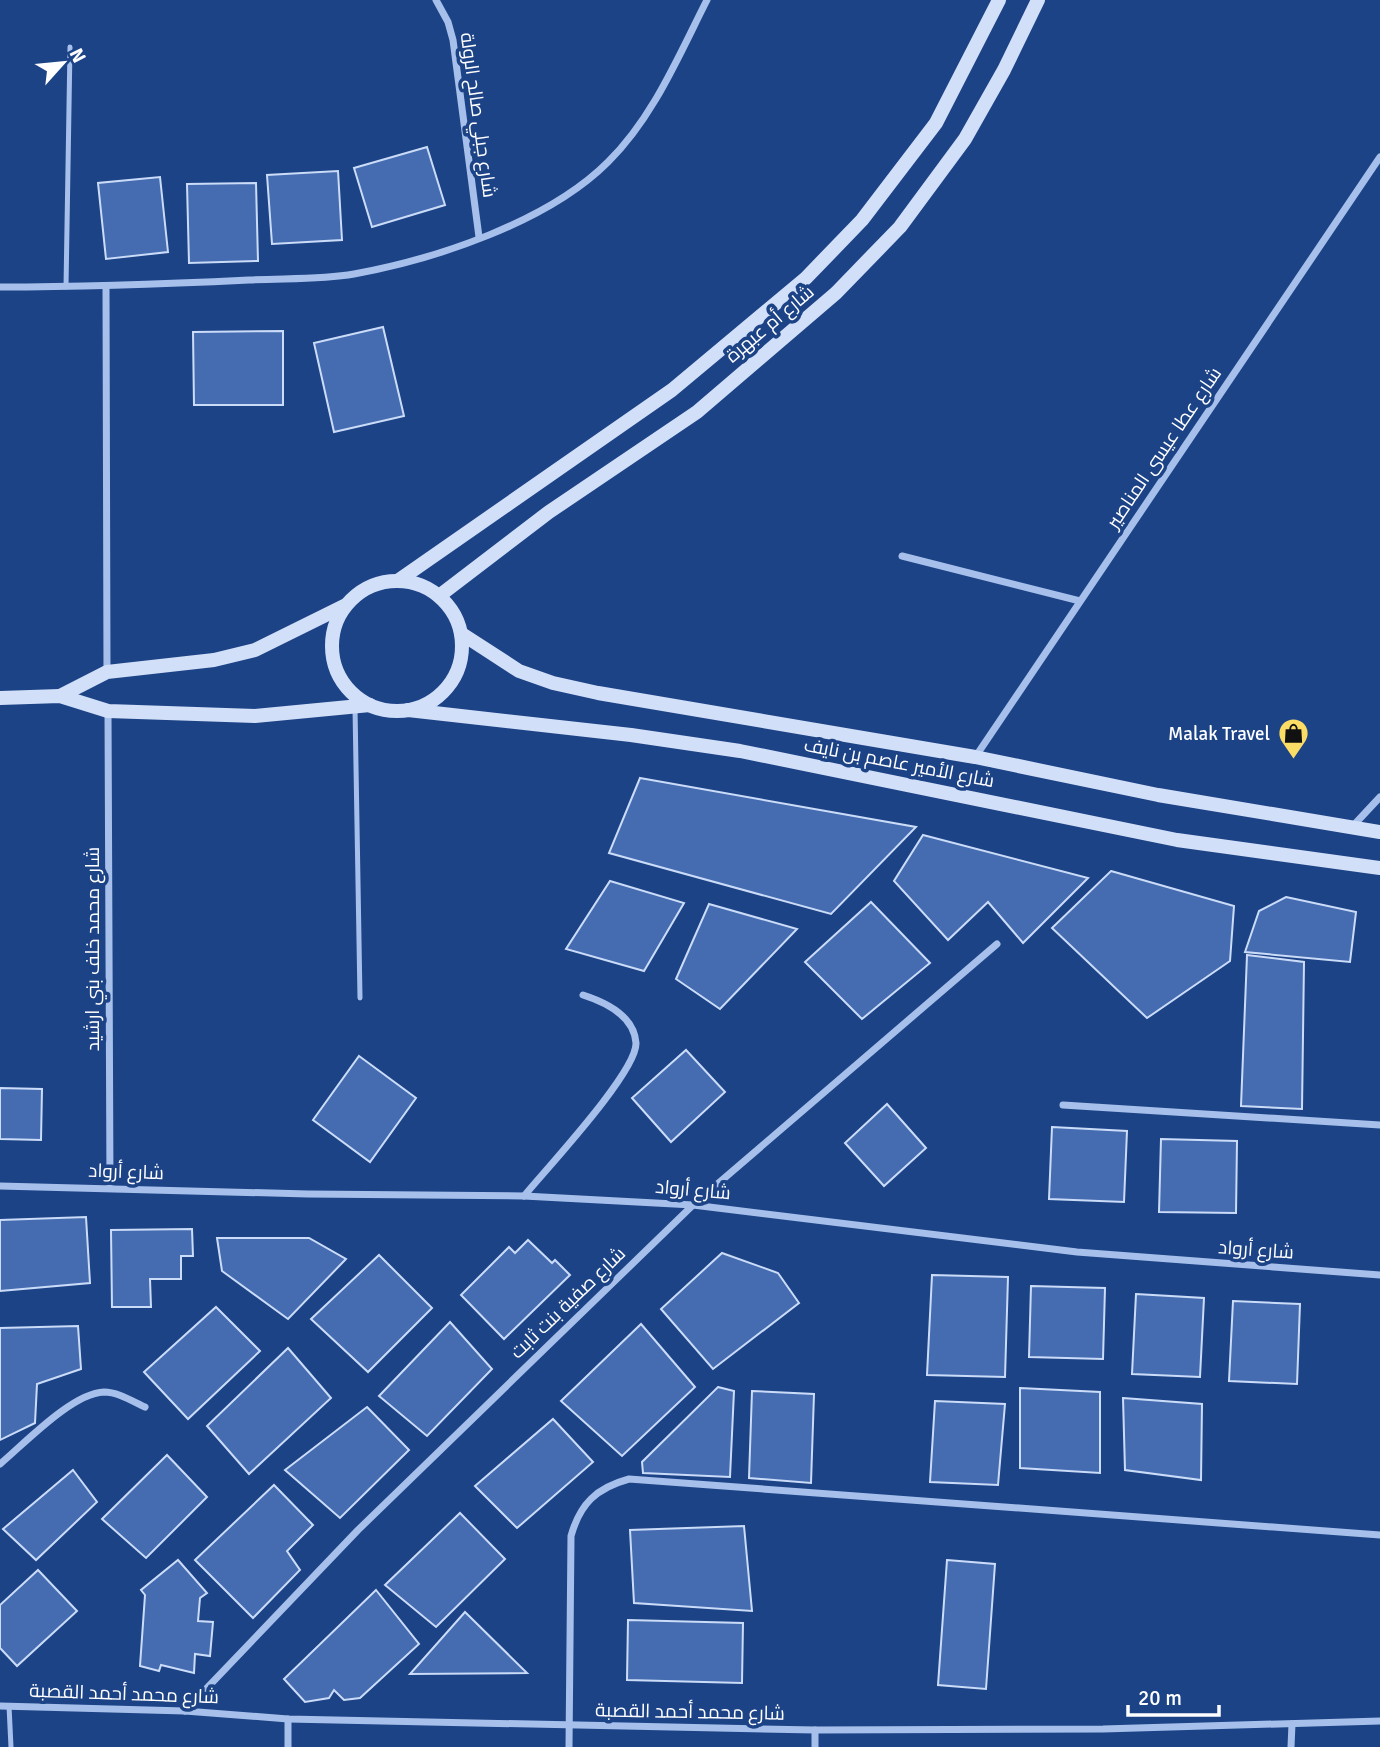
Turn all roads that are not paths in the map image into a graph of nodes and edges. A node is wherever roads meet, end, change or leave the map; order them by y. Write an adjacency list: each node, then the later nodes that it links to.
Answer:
1 (436, 0): 7 (street, شارع جبلي صالح الرولة)
2 (707, 0): 7 (street)
3 (999, 0): 12 (main road, شارع أم عبهرة)
4 (1038, 0): 13 (main road, شارع أم عبهرة)
5 (70, 47): 9 (lane)
6 (1380, 157): 14 (street, شارع عطا عيسى المناصير)
7 (480, 237): 10 (street)
8 (0, 287): 9 (street)
9 (66, 287): 10 (street)
10 (106, 287): 17 (street)
11 (902, 556): 14 (street)
12 (399, 580): 13 (main road); 15 (main road)
13 (439, 596): 16 (main road)
14 (1080, 601): 23 (street, شارع عطا عيسى المناصير)
15 (345, 605): 17 (main road); 20 (main road)
16 (461, 634): 22 (main road); 23 (main road, شارع الأمير عاصم بن نايف)
17 (107, 672): 18 (main road)
18 (60, 696): 19 (main road); 21 (main road)
19 (0, 698)
20 (362, 707): 21 (main road); 22 (main road); 30 (lane)
21 (108, 710): 34 (street, شارع محمد خلف بني ارشيد)
22 (408, 710): 27 (main road, شارع الأمير عاصم بن نايف)
23 (975, 757): 25 (main road, شارع الأمير عاصم بن نايف)
24 (1380, 797): 25 (street)
25 (1352, 827): 26 (main road, شارع الأمير عاصم بن نايف)
26 (1380, 832)
27 (1380, 868)
28 (997, 944): 36 (street, شارع صفية بنت ثابت)
29 (583, 995): 35 (street)
30 (360, 998)
31 (1063, 1105): 32 (street)
32 (1380, 1125)
33 (0, 1186): 34 (street, شارع أرواد)
34 (110, 1187): 35 (street, شارع أرواد)
35 (524, 1196): 36 (street, شارع أرواد)
36 (693, 1205): 37 (street, شارع أرواد); 43 (street, شارع صفية بنت ثابت)
37 (1380, 1275)
38 (145, 1407): 39 (street)
39 (0, 1464)
40 (1380, 1535): 47 (street)
41 (0, 1706): 42 (street, شارع محمد أحمد القصبة)
42 (9, 1706): 43 (street, شارع محمد أحمد القصبة); 49 (lane)
43 (185, 1710): 44 (street, شارع محمد أحمد القصبة)
44 (288, 1719): 47 (street, شارع محمد أحمد القصبة); 50 (street)
45 (1380, 1721): 46 (street, شارع محمد أحمد القصبة)
46 (1292, 1724): 48 (street, شارع محمد أحمد القصبة); 53 (street)
47 (569, 1726): 48 (street, شارع محمد أحمد القصبة); 51 (street)
48 (815, 1730): 52 (street)
49 (11, 1747)
50 (288, 1747)
51 (569, 1747)
52 (815, 1747)
53 (1291, 1747)

